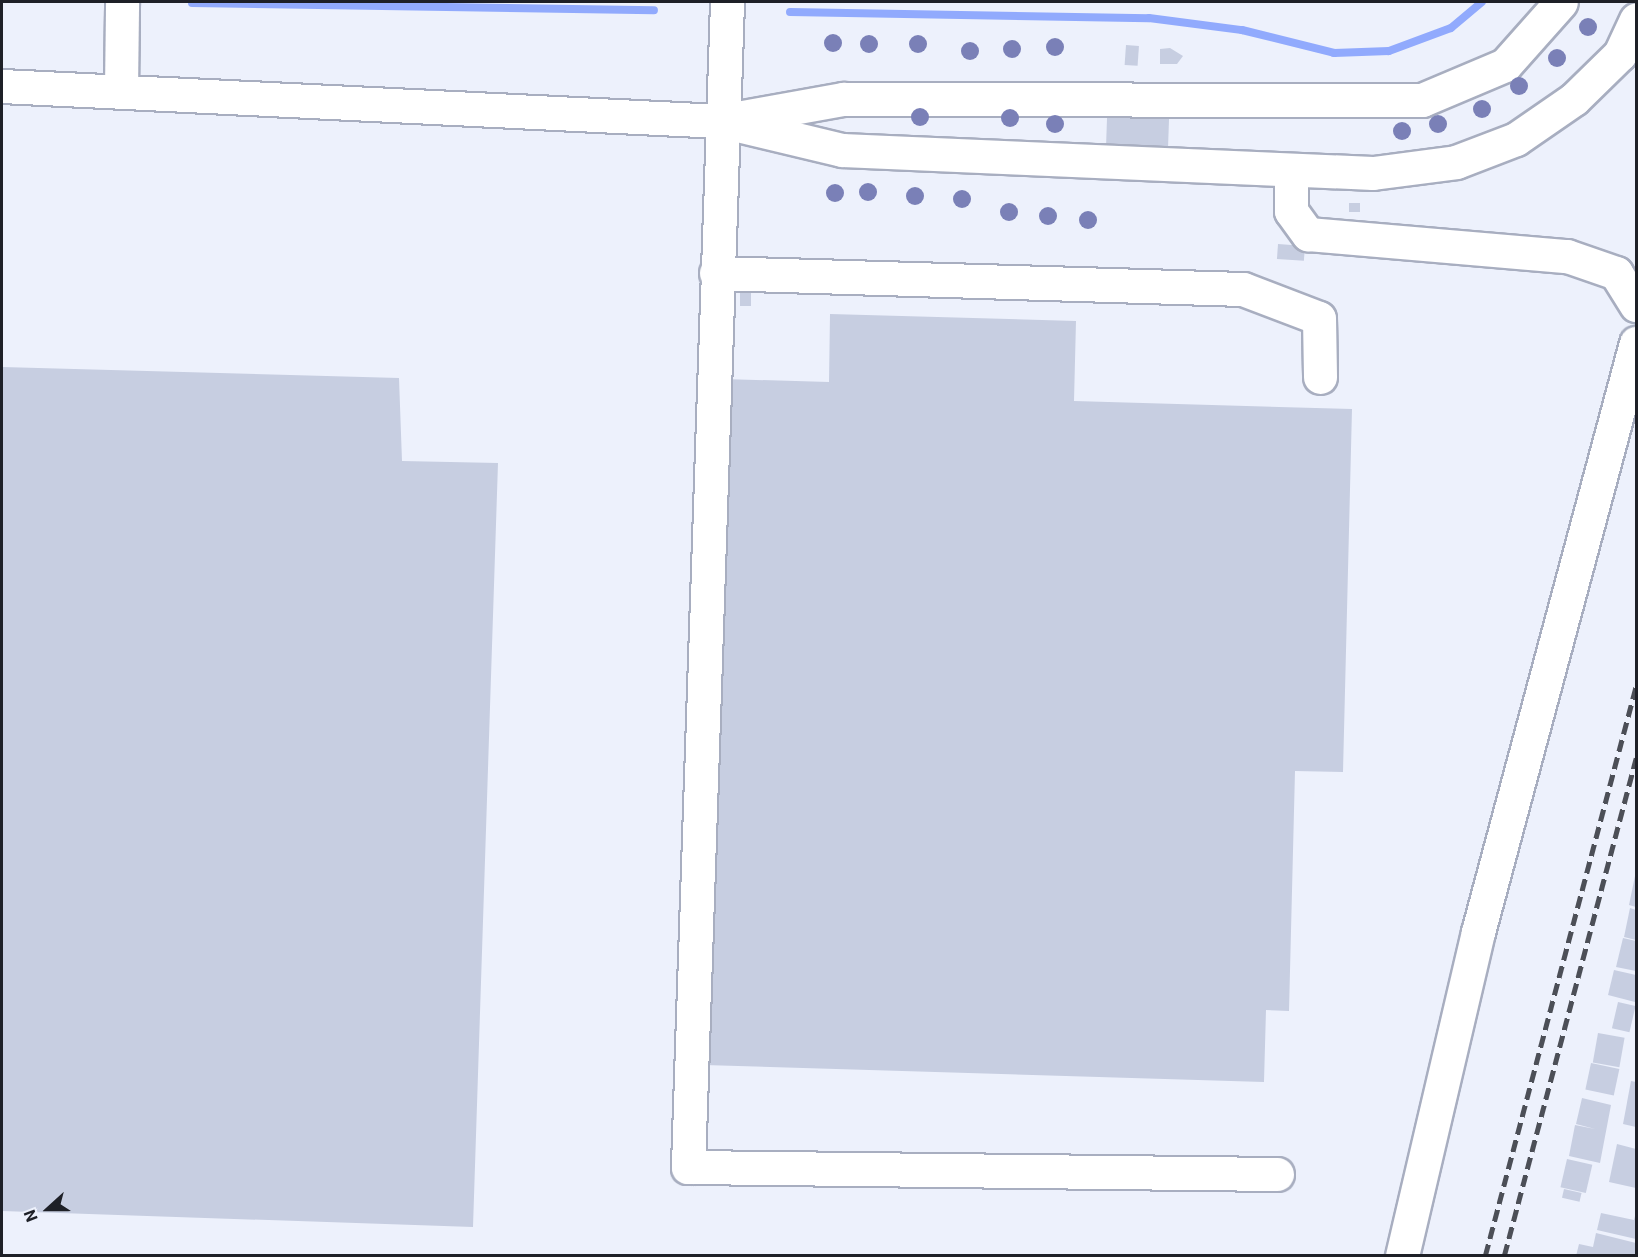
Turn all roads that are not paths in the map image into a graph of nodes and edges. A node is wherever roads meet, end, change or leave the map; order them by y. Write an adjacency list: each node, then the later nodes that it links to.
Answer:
1 (122, 2): 6 (street)
2 (727, 2): 7 (street)
3 (1561, 2): 7 (street)
4 (1636, 20): 8 (street)
5 (2, 86): 6 (street)
6 (121, 90): 7 (street)
7 (721, 121): 8 (street); 9 (street)
8 (1291, 171): 10 (street)
9 (716, 273): 12 (street); 13 (street)
10 (1636, 305)
11 (1636, 343): 14 (street)
12 (1320, 377)
13 (1276, 1174)
14 (1402, 1256)

